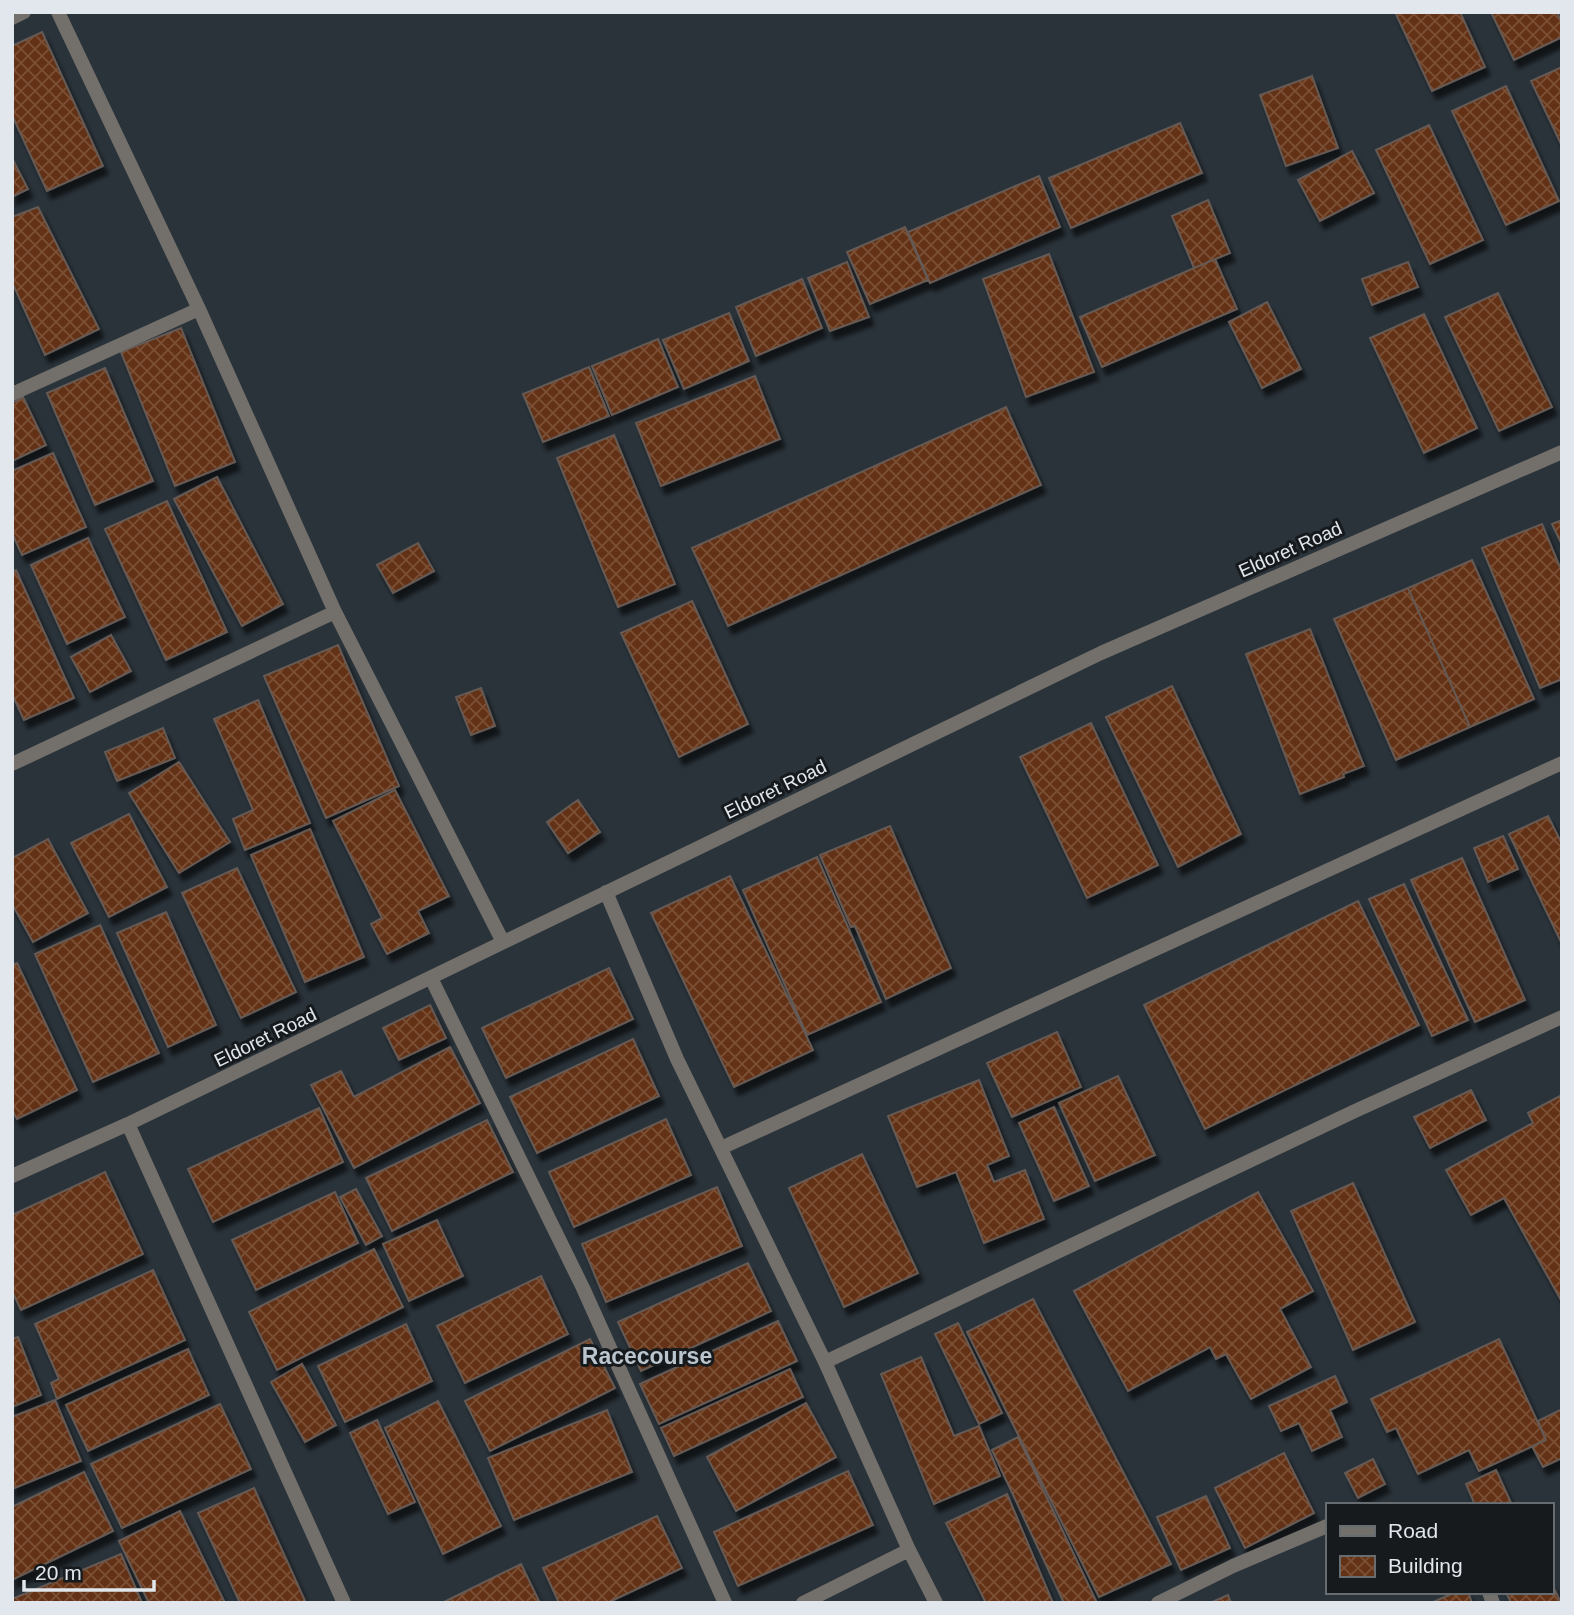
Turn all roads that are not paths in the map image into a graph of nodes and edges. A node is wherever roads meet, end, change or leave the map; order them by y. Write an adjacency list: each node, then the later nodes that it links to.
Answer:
1 (24, 12): 3 (street)
2 (58, 12): 4 (street)
3 (12, 18)
4 (199, 309): 5 (street); 7 (street)
5 (12, 394)
6 (1562, 452): 10 (street, Eldoret Road)
7 (335, 612): 9 (street); 11 (street)
8 (1562, 763): 15 (street)
9 (12, 764)
10 (606, 892): 11 (street, Eldoret Road); 15 (street)
11 (503, 942): 12 (street, Eldoret Road)
12 (431, 978): 14 (street, Eldoret Road); 21 (street)
13 (1562, 1017): 17 (street)
14 (128, 1124): 16 (street, Eldoret Road); 20 (street)
15 (720, 1148): 17 (street)
16 (12, 1176)
17 (825, 1362): 19 (street)
18 (1326, 1526): 24 (street)
19 (909, 1550): 22 (street); 23 (street)
20 (344, 1603)
21 (724, 1603)
22 (803, 1603)
23 (936, 1603)
24 (1158, 1603)

